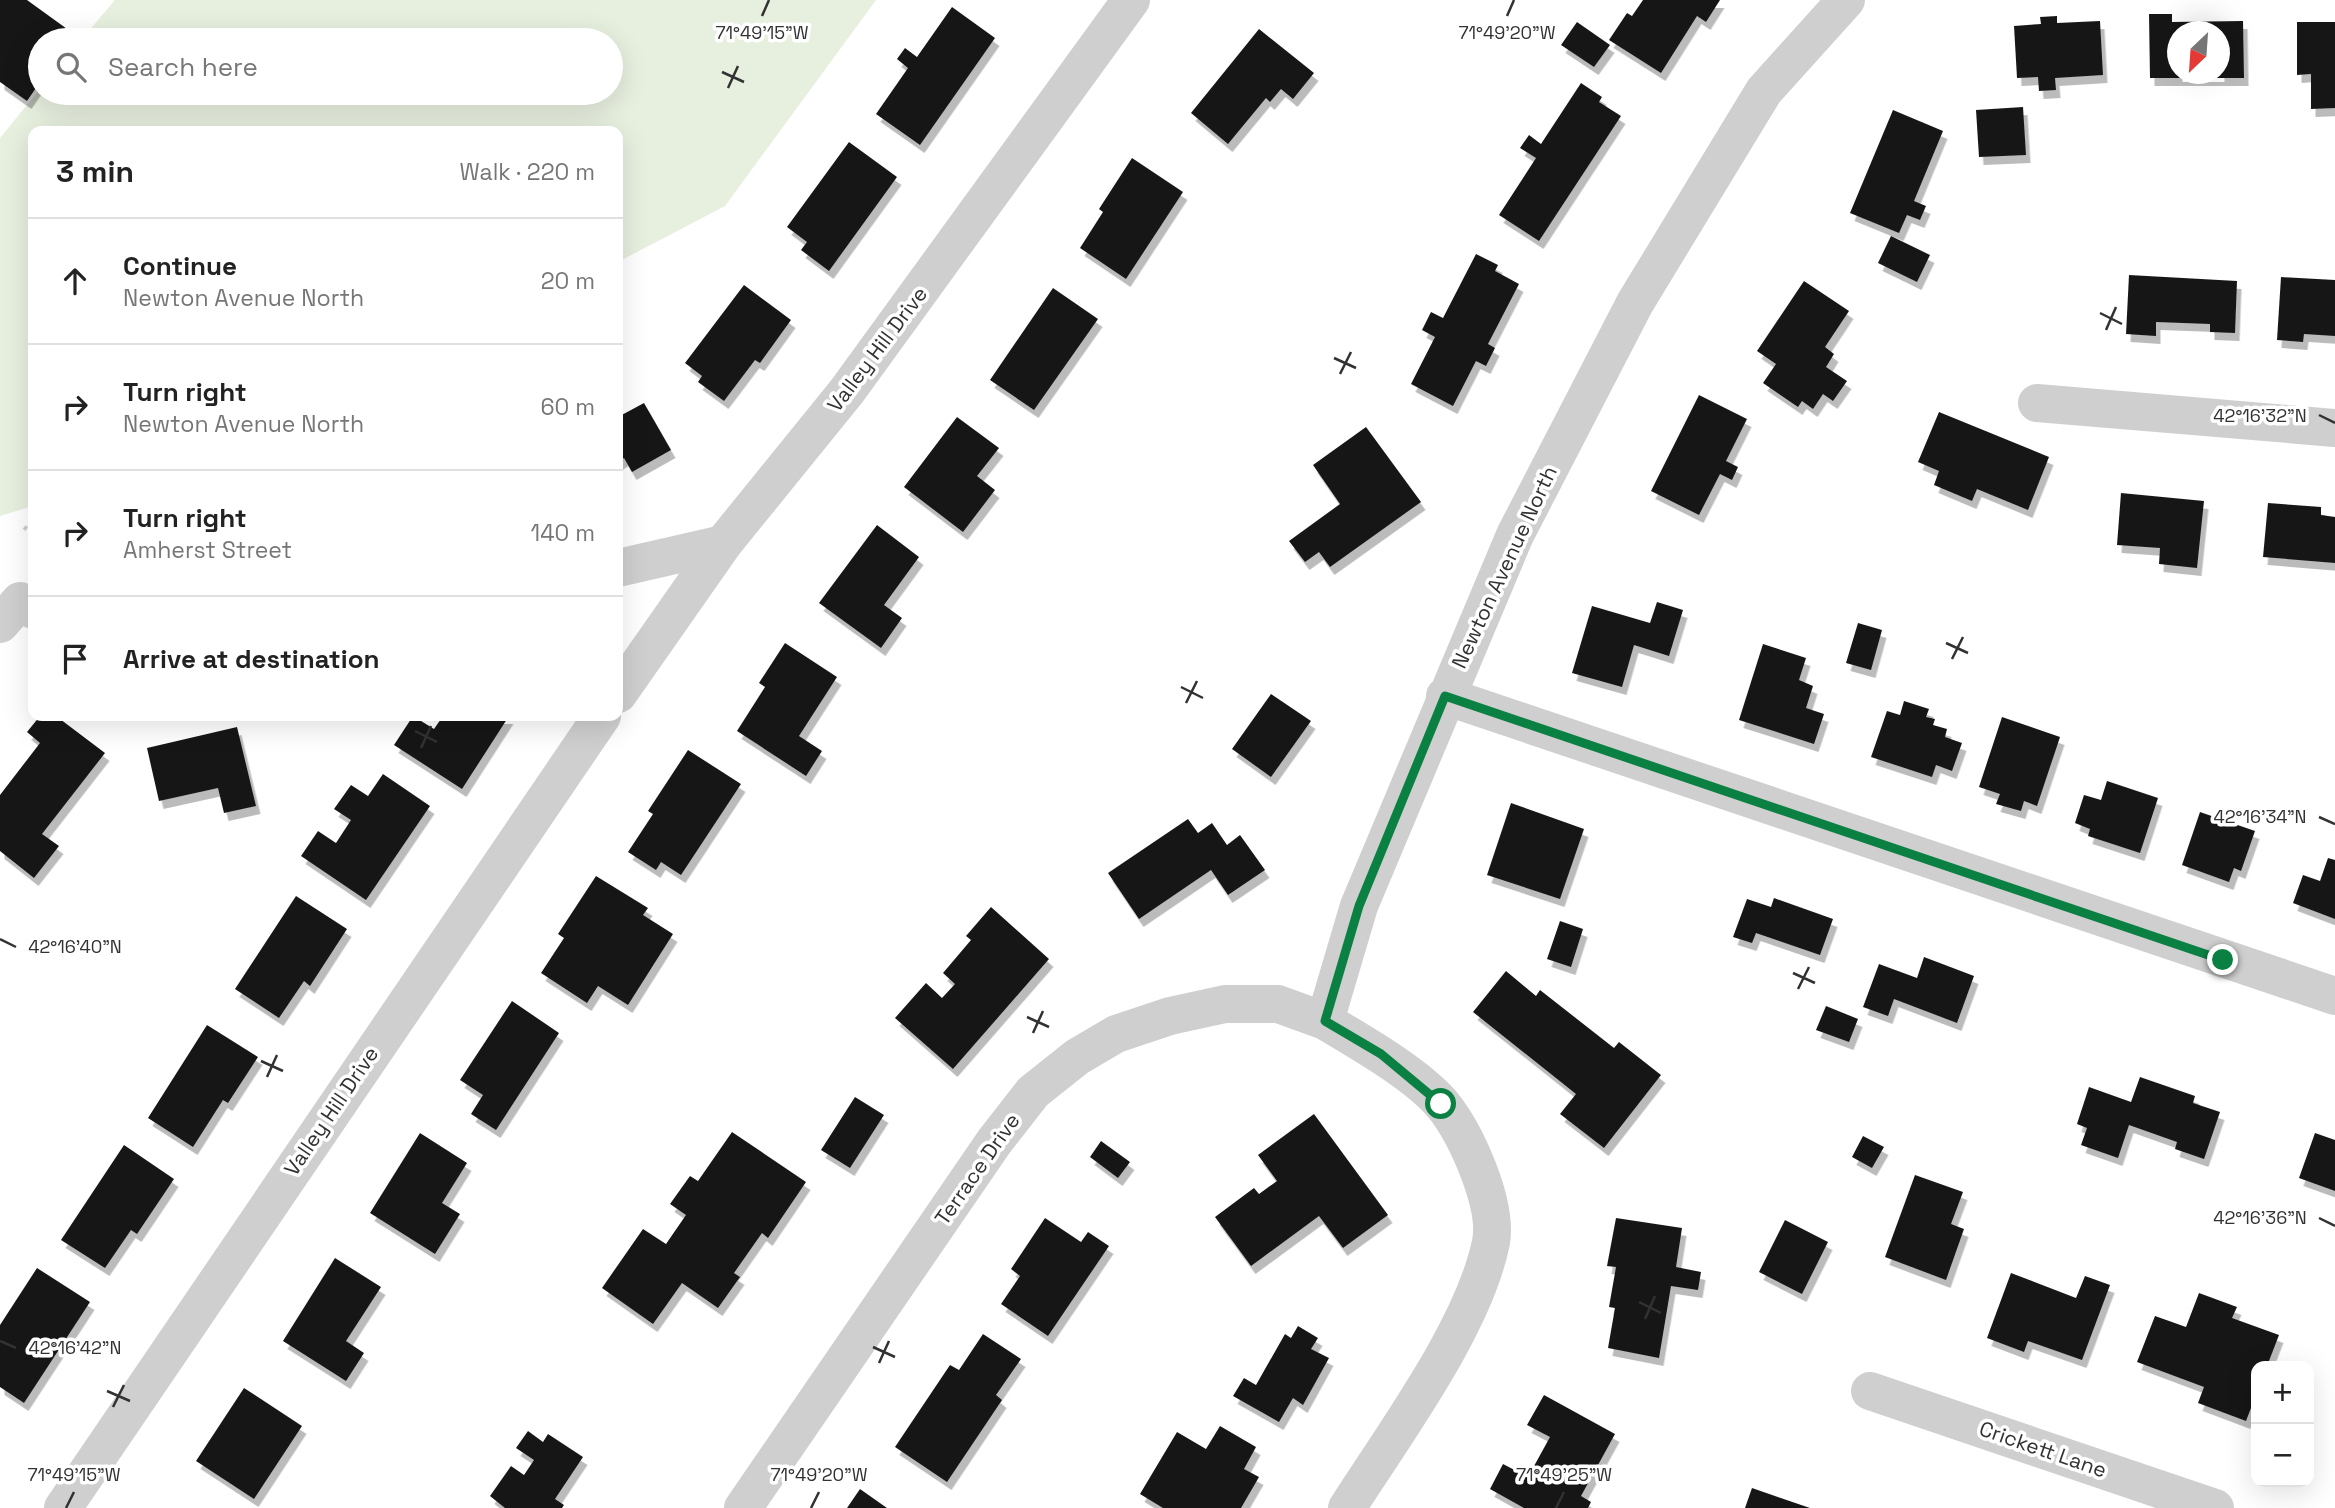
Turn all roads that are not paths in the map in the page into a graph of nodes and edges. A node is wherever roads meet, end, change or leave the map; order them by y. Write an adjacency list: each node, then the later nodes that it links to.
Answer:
1 (1131, 0): 5 (street, Valley Hill Drive)
2 (1846, 0): 8 (street, Newton Avenue North)
3 (2037, 403): 4 (street)
4 (2335, 428)
5 (723, 544): 6 (street); 7 (street, Valley Hill Drive)
6 (623, 567)
7 (623, 687)
8 (1445, 696): 10 (street); 11 (street, Newton Avenue North)
9 (599, 721): 13 (street, Valley Hill Drive)
10 (2335, 996)
11 (1325, 1021): 14 (street, Terrace Drive); 15 (street)
12 (1870, 1391): 16 (street, Crickett Lane)
13 (63, 1508)
14 (743, 1508)
15 (1347, 1508)
16 (2216, 1508)

